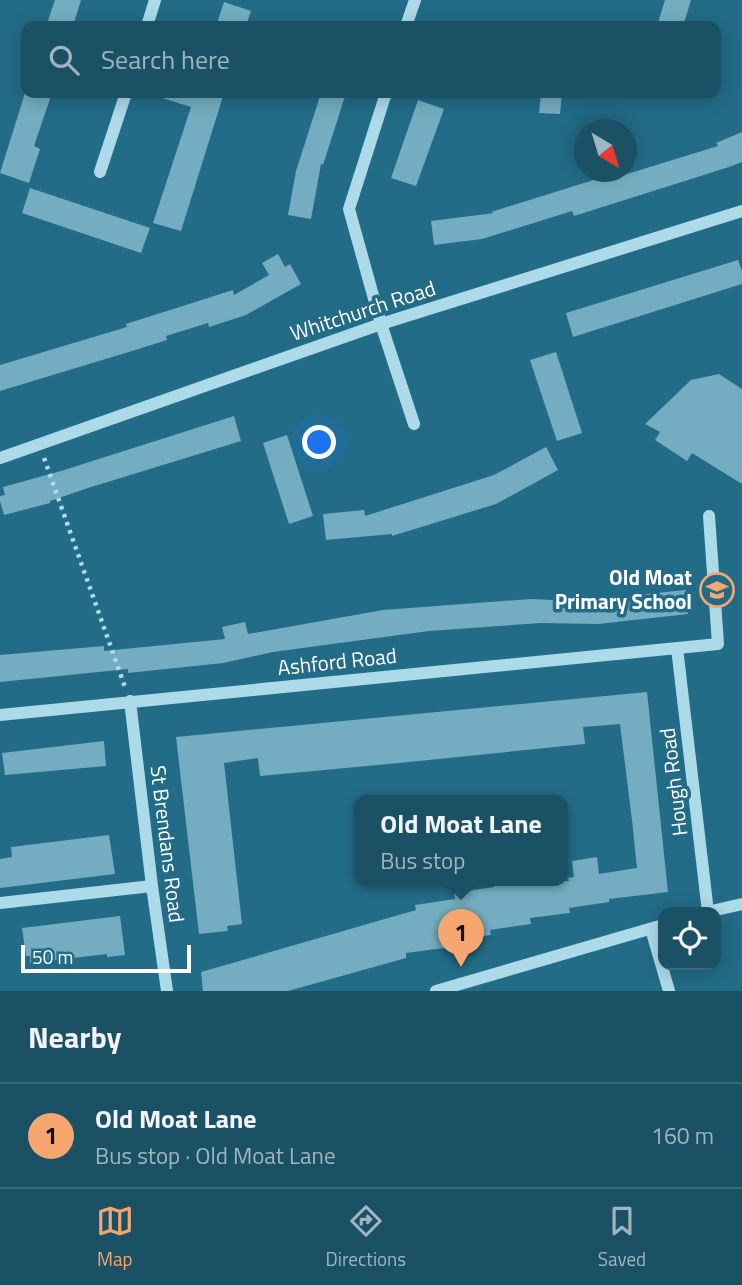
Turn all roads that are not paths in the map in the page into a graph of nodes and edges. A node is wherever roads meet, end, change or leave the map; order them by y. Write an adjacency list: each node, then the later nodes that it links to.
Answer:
1 (155, 0): 3 (street)
2 (415, 0): 4 (street)
3 (149, 21)
4 (409, 21)
5 (123, 98): 7 (street)
6 (384, 98): 9 (street)
7 (100, 172)
8 (742, 212): 9 (street, Whitchurch Road)
9 (381, 324): 10 (street); 11 (street, Whitchurch Road)
10 (414, 424)
11 (0, 458)
12 (709, 516): 13 (street, Ashford Road)
13 (677, 648): 14 (street, Ashford Road); 19 (street, Hough Road)
14 (130, 701): 15 (street, Ashford Road); 16 (street, St Brendans Road)
15 (0, 715)
16 (152, 886): 17 (street); 22 (street, St Brendans Road)
17 (0, 903)
18 (742, 904): 20 (street)
19 (706, 907)
20 (721, 909)
21 (657, 927): 23 (street); 24 (street)
22 (167, 991)
23 (436, 991)
24 (669, 991)

